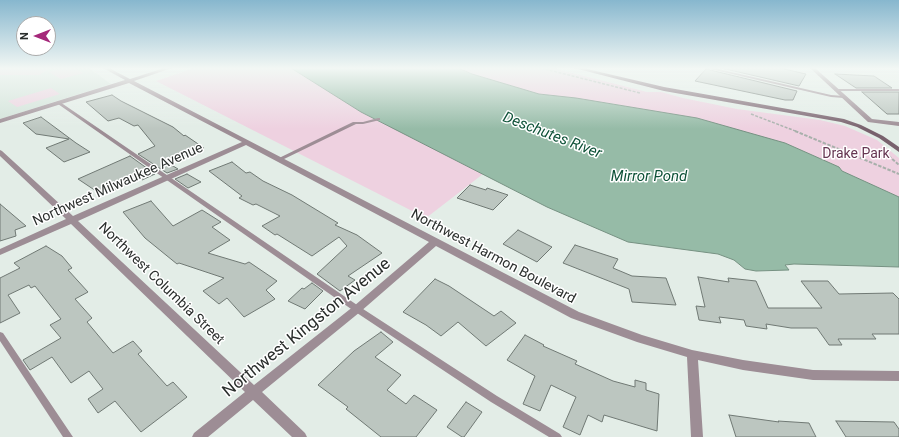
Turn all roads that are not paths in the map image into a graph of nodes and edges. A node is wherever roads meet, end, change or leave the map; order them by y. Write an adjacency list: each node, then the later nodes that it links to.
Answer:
1 (106, 88): 8 (street)
2 (144, 88): 14 (street, Northwest Harmon Boulevard)
3 (663, 88): 13 (street)
4 (798, 88): 7 (lane)
5 (836, 90): 6 (lane); 7 (street)
6 (899, 90)
7 (844, 98): 10 (street)
8 (59, 103): 11 (street); 18 (lane)
9 (378, 119): 17 (lane)
10 (870, 120): 12 (street); 13 (street)
11 (0, 121)
12 (899, 124)
13 (859, 126): 15 (street)
14 (248, 142): 17 (street, Northwest Harmon Boulevard); 18 (street, Northwest Milwaukee Avenue)
15 (899, 150)
16 (0, 152): 19 (street, Northwest Columbia Street)
17 (280, 159): 20 (street, Northwest Harmon Boulevard)
18 (167, 178): 19 (street, Northwest Milwaukee Avenue); 22 (lane)
19 (73, 219): 21 (street, Northwest Milwaukee Avenue); 26 (street, Northwest Columbia Street)
20 (435, 242): 22 (street, Northwest Kingston Avenue); 24 (street, Northwest Harmon Boulevard)
21 (0, 252)
22 (357, 308): 26 (street, Northwest Kingston Avenue); 30 (lane)
23 (0, 335): 27 (lane)
24 (692, 354): 25 (street, Northwest Harmon Boulevard); 31 (street)
25 (899, 376)
26 (254, 393): 28 (street, Northwest Kingston Avenue); 29 (street, Northwest Columbia Street)
27 (68, 437)
28 (198, 437)
29 (301, 437)
30 (557, 437)
31 (697, 437)

